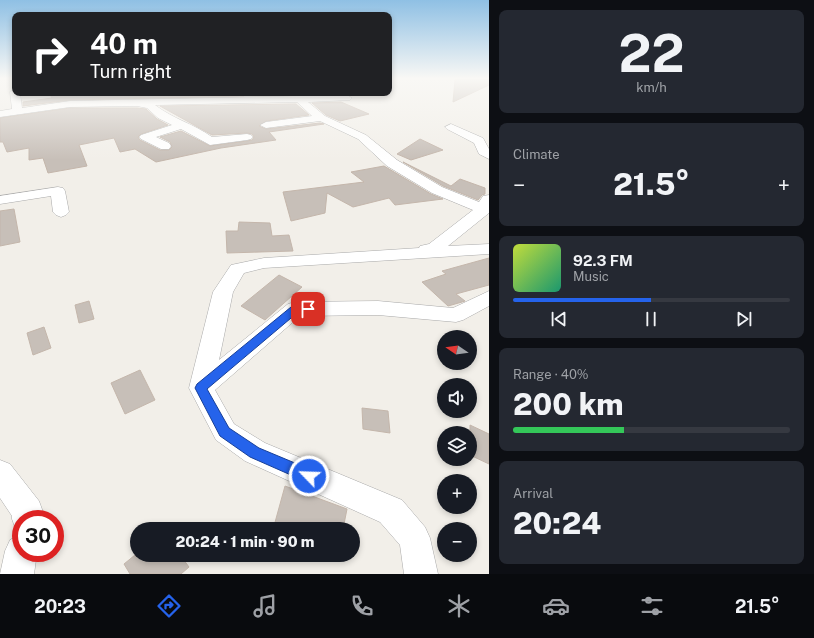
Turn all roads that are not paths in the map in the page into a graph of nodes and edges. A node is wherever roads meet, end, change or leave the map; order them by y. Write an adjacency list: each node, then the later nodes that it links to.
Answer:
1 (16, 106): 5 (street)
2 (58, 106): 5 (street)
3 (149, 106): 8 (street)
4 (307, 106): 7 (street)
5 (17, 112): 6 (street)
6 (0, 114)
7 (321, 118): 9 (street); 15 (street)
8 (183, 125): 11 (street); 12 (street)
9 (266, 125)
10 (451, 127): 13 (street)
11 (246, 137)
12 (165, 146)
13 (489, 155)
14 (0, 200): 16 (street)
15 (486, 203): 18 (street)
16 (61, 212)
17 (489, 249): 18 (street)
18 (411, 254): 20 (street)
19 (489, 298): 20 (street)
20 (201, 388): 25 (street)
21 (0, 474): 22 (street)
22 (27, 510)
23 (19, 562): 24 (street)
24 (17, 574)
25 (421, 574)

